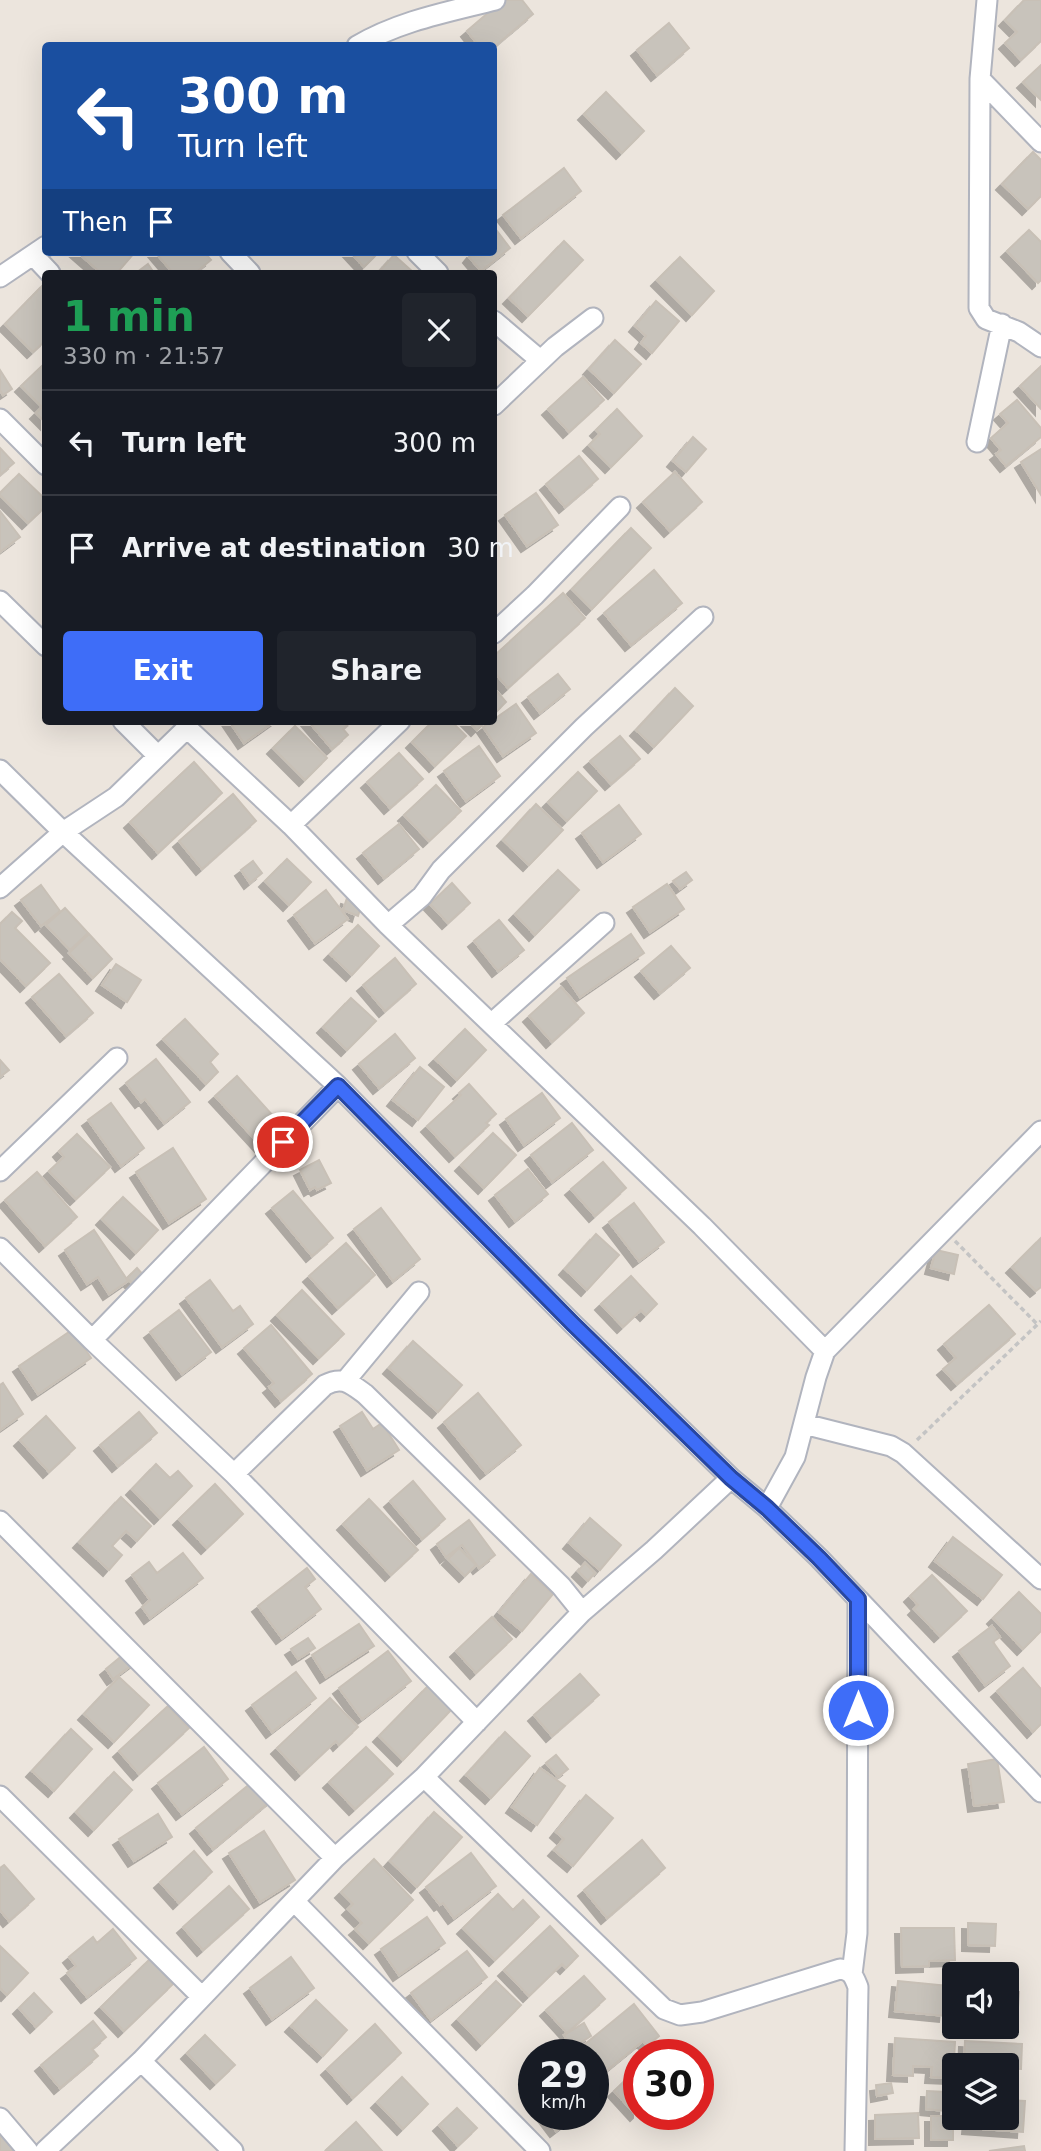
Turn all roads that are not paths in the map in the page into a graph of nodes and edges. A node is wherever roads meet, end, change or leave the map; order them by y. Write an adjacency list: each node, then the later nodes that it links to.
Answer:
1 (987, 0): 4 (street)
2 (495, 1): 3 (street)
3 (364, 42)
4 (980, 79): 5 (street); 15 (street)
5 (1041, 142)
6 (39, 250): 9 (street); 12 (street)
7 (234, 256): 10 (street)
8 (421, 256): 11 (street)
9 (49, 270)
10 (247, 270)
11 (435, 270)
12 (0, 278)
13 (593, 318): 17 (street)
14 (497, 324): 17 (street)
15 (1002, 324): 16 (street); 20 (street)
16 (1041, 347)
17 (540, 360): 18 (street)
18 (497, 401)
19 (0, 419): 21 (street)
20 (976, 442)
21 (42, 462)
22 (620, 507): 25 (street)
23 (0, 601): 26 (street)
24 (703, 617): 37 (street)
25 (497, 630)
26 (42, 642)
27 (127, 725): 31 (street)
28 (189, 725): 31 (street)
29 (191, 725): 33 (street)
30 (396, 725): 33 (street)
31 (158, 755): 34 (street)
32 (0, 770): 34 (street)
33 (291, 825): 37 (street)
34 (63, 832): 35 (street); 40 (street)
35 (0, 888)
36 (604, 923): 38 (street)
37 (388, 925): 38 (street)
38 (492, 1023): 46 (street)
39 (117, 1058): 42 (street)
40 (338, 1086): 45 (street); 50 (street)
41 (1041, 1131): 46 (street)
42 (0, 1171)
43 (0, 1248): 45 (street)
44 (419, 1292): 47 (street)
45 (92, 1340): 49 (street)
46 (825, 1351): 48 (street)
47 (346, 1380): 49 (street); 55 (street)
48 (804, 1424): 51 (street); 53 (street)
49 (234, 1474): 56 (street)
50 (731, 1478): 51 (street); 55 (street)
51 (767, 1508): 54 (street)
52 (0, 1521): 60 (street)
53 (1041, 1579)
54 (858, 1599): 58 (street); 62 (street)
55 (582, 1612): 56 (street)
56 (477, 1722): 57 (street)
57 (424, 1777): 60 (street); 62 (street)
58 (1041, 1792)
59 (0, 1796): 63 (street)
60 (335, 1858): 61 (street)
61 (294, 1901): 63 (street); 69 (street)
62 (852, 1974): 70 (street)
63 (202, 1997): 64 (street)
64 (141, 2061): 67 (street); 68 (street)
65 (0, 2118): 66 (street)
66 (28, 2151)
67 (44, 2151)
68 (233, 2151)
69 (540, 2151)
70 (855, 2151)

